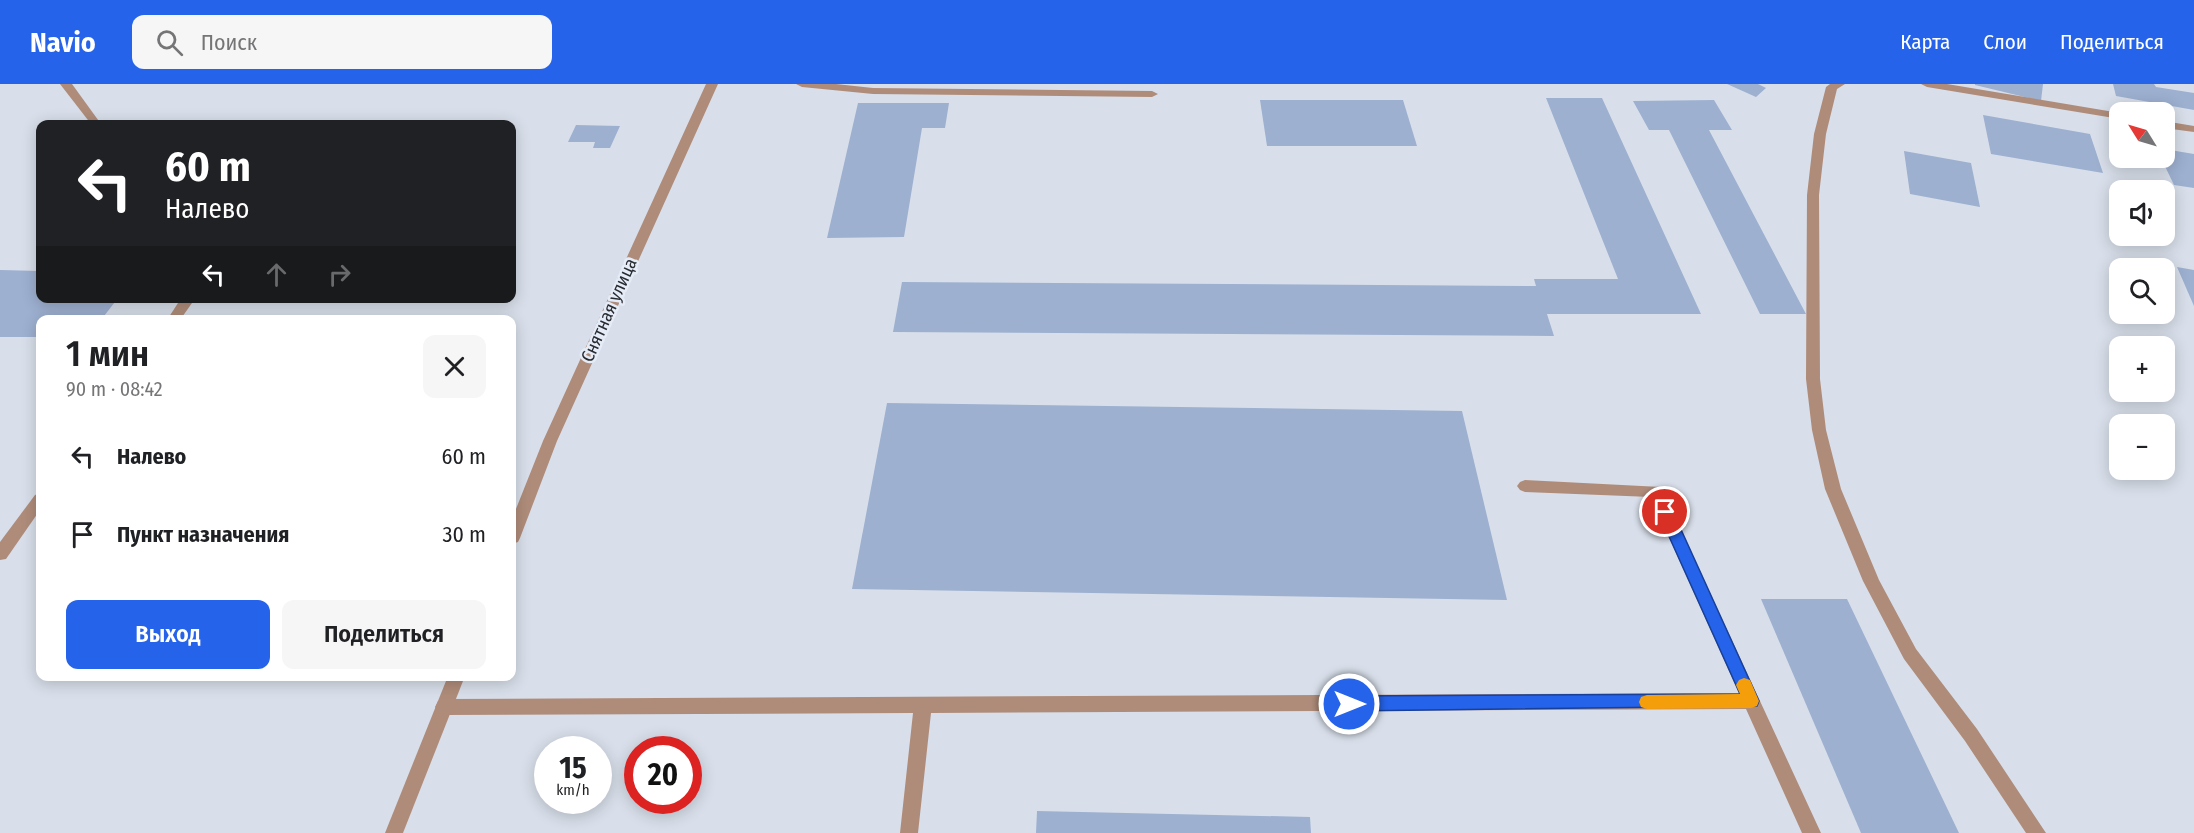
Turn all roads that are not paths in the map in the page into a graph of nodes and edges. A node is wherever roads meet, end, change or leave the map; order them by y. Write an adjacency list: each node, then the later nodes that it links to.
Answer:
1 (66, 84): 8 (street)
2 (712, 84): 15 (street, Снятная улица)
3 (802, 84): 6 (street)
4 (1839, 84): 24 (street)
5 (1927, 84): 7 (street)
6 (1152, 94)
7 (2109, 114)
8 (93, 120)
9 (2175, 126): 10 (street)
10 (2194, 129)
11 (185, 303): 12 (street)
12 (176, 315)
13 (1525, 486): 18 (street)
14 (36, 504): 16 (street)
15 (516, 528)
16 (0, 554)
17 (455, 681): 20 (street)
18 (1751, 701): 19 (street); 23 (street)
19 (923, 706): 20 (street); 22 (street)
20 (444, 708): 21 (street)
21 (394, 833)
22 (909, 833)
23 (1812, 833)
24 (2037, 833)

